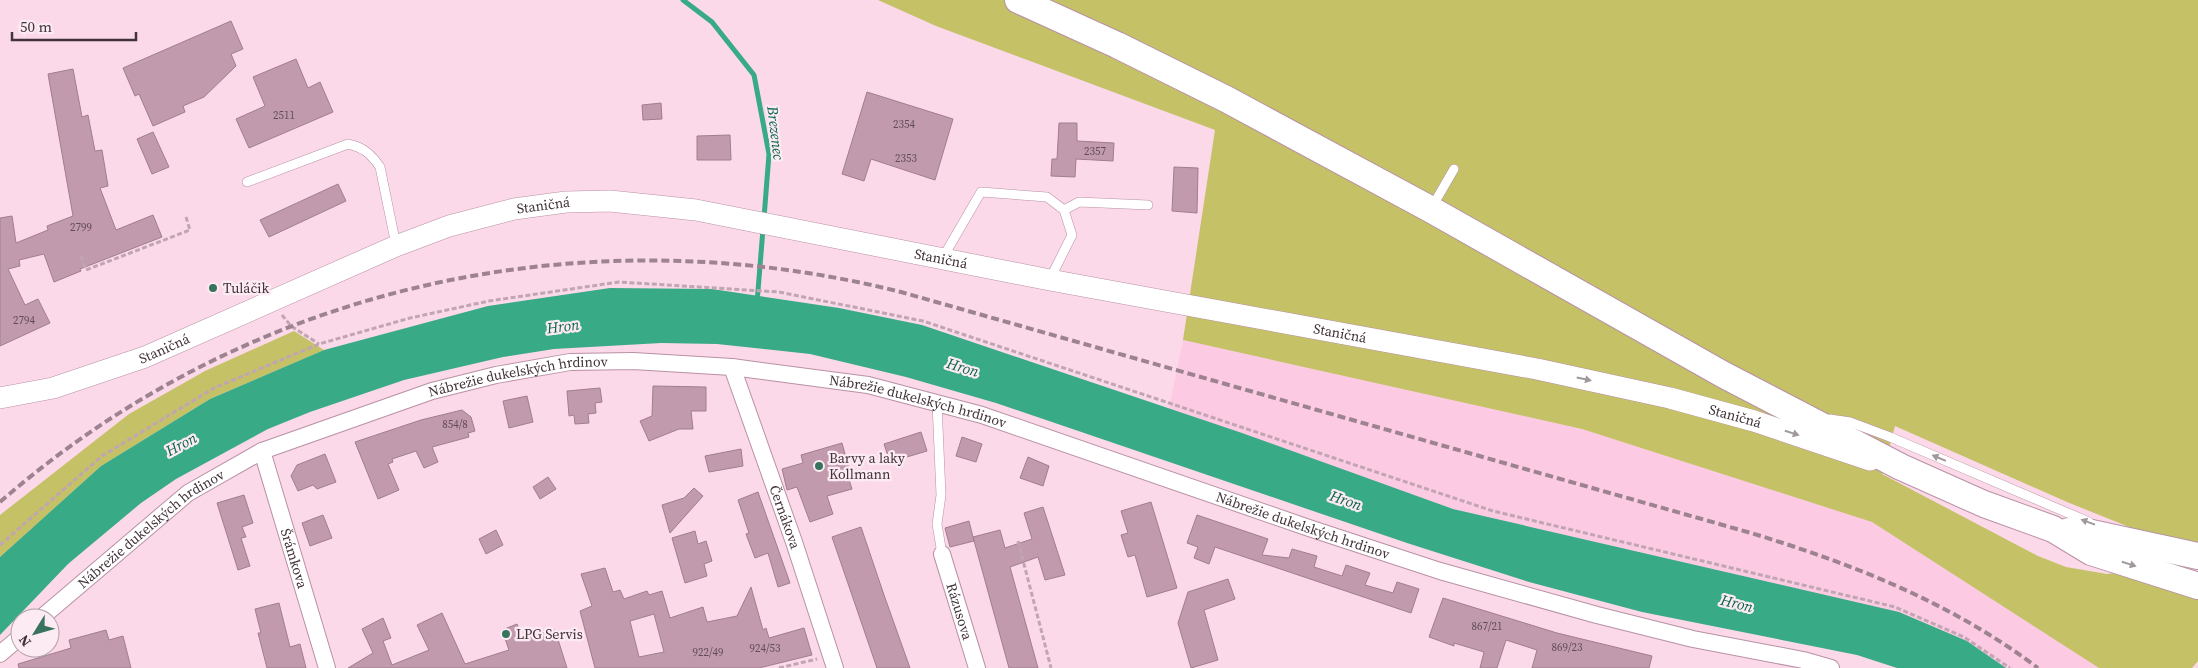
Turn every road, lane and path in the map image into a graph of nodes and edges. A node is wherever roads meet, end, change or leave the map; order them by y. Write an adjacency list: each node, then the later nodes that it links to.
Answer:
1 (1018, 0): 5 (main road)
2 (1454, 169): 5 (lane)
3 (247, 182): 8 (lane)
4 (1148, 205): 6 (lane)
5 (1430, 209): 17 (main road)
6 (1064, 210): 10 (lane); 11 (lane)
7 (186, 217): 9 (path)
8 (396, 246): 10 (street, Staničná); 12 (street, Staničná)
9 (81, 256)
10 (942, 258): 11 (street, Staničná)
11 (1050, 280): 19 (street, Staničná, one-way to 19)
12 (271, 301): 13 (path); 15 (street, Staničná)
13 (319, 344): 23 (path); 37 (path)
14 (732, 367): 16 (street, Nábrežie dukelských hrdinov); 18 (street, Nábrežie dukelských hrdinov); 33 (street, Černákova)
15 (0, 398)
16 (937, 403): 24 (lane); 36 (street, Nábrežie dukelských hrdinov)
17 (1805, 416): 19 (main road); 22 (lane, one-way to 17)
18 (262, 450): 27 (street, Nábrežie dukelských hrdinov); 31 (street, Šrámkova)
19 (1902, 467): 20 (main road)
20 (2053, 529): 22 (main road); 26 (main road, one-way to 26)
21 (1018, 541): 35 (path)
22 (2132, 543): 25 (main road)
23 (0, 546)
24 (942, 554): 34 (street, Rázusova)
25 (2198, 556)
26 (2198, 586)
27 (53, 608)
28 (10, 646): 30 (street)
29 (816, 650): 32 (path)
30 (0, 654)
31 (327, 668)
32 (779, 668)
33 (835, 668)
34 (977, 668)
35 (1051, 668)
36 (1831, 668)
37 (2010, 668)

